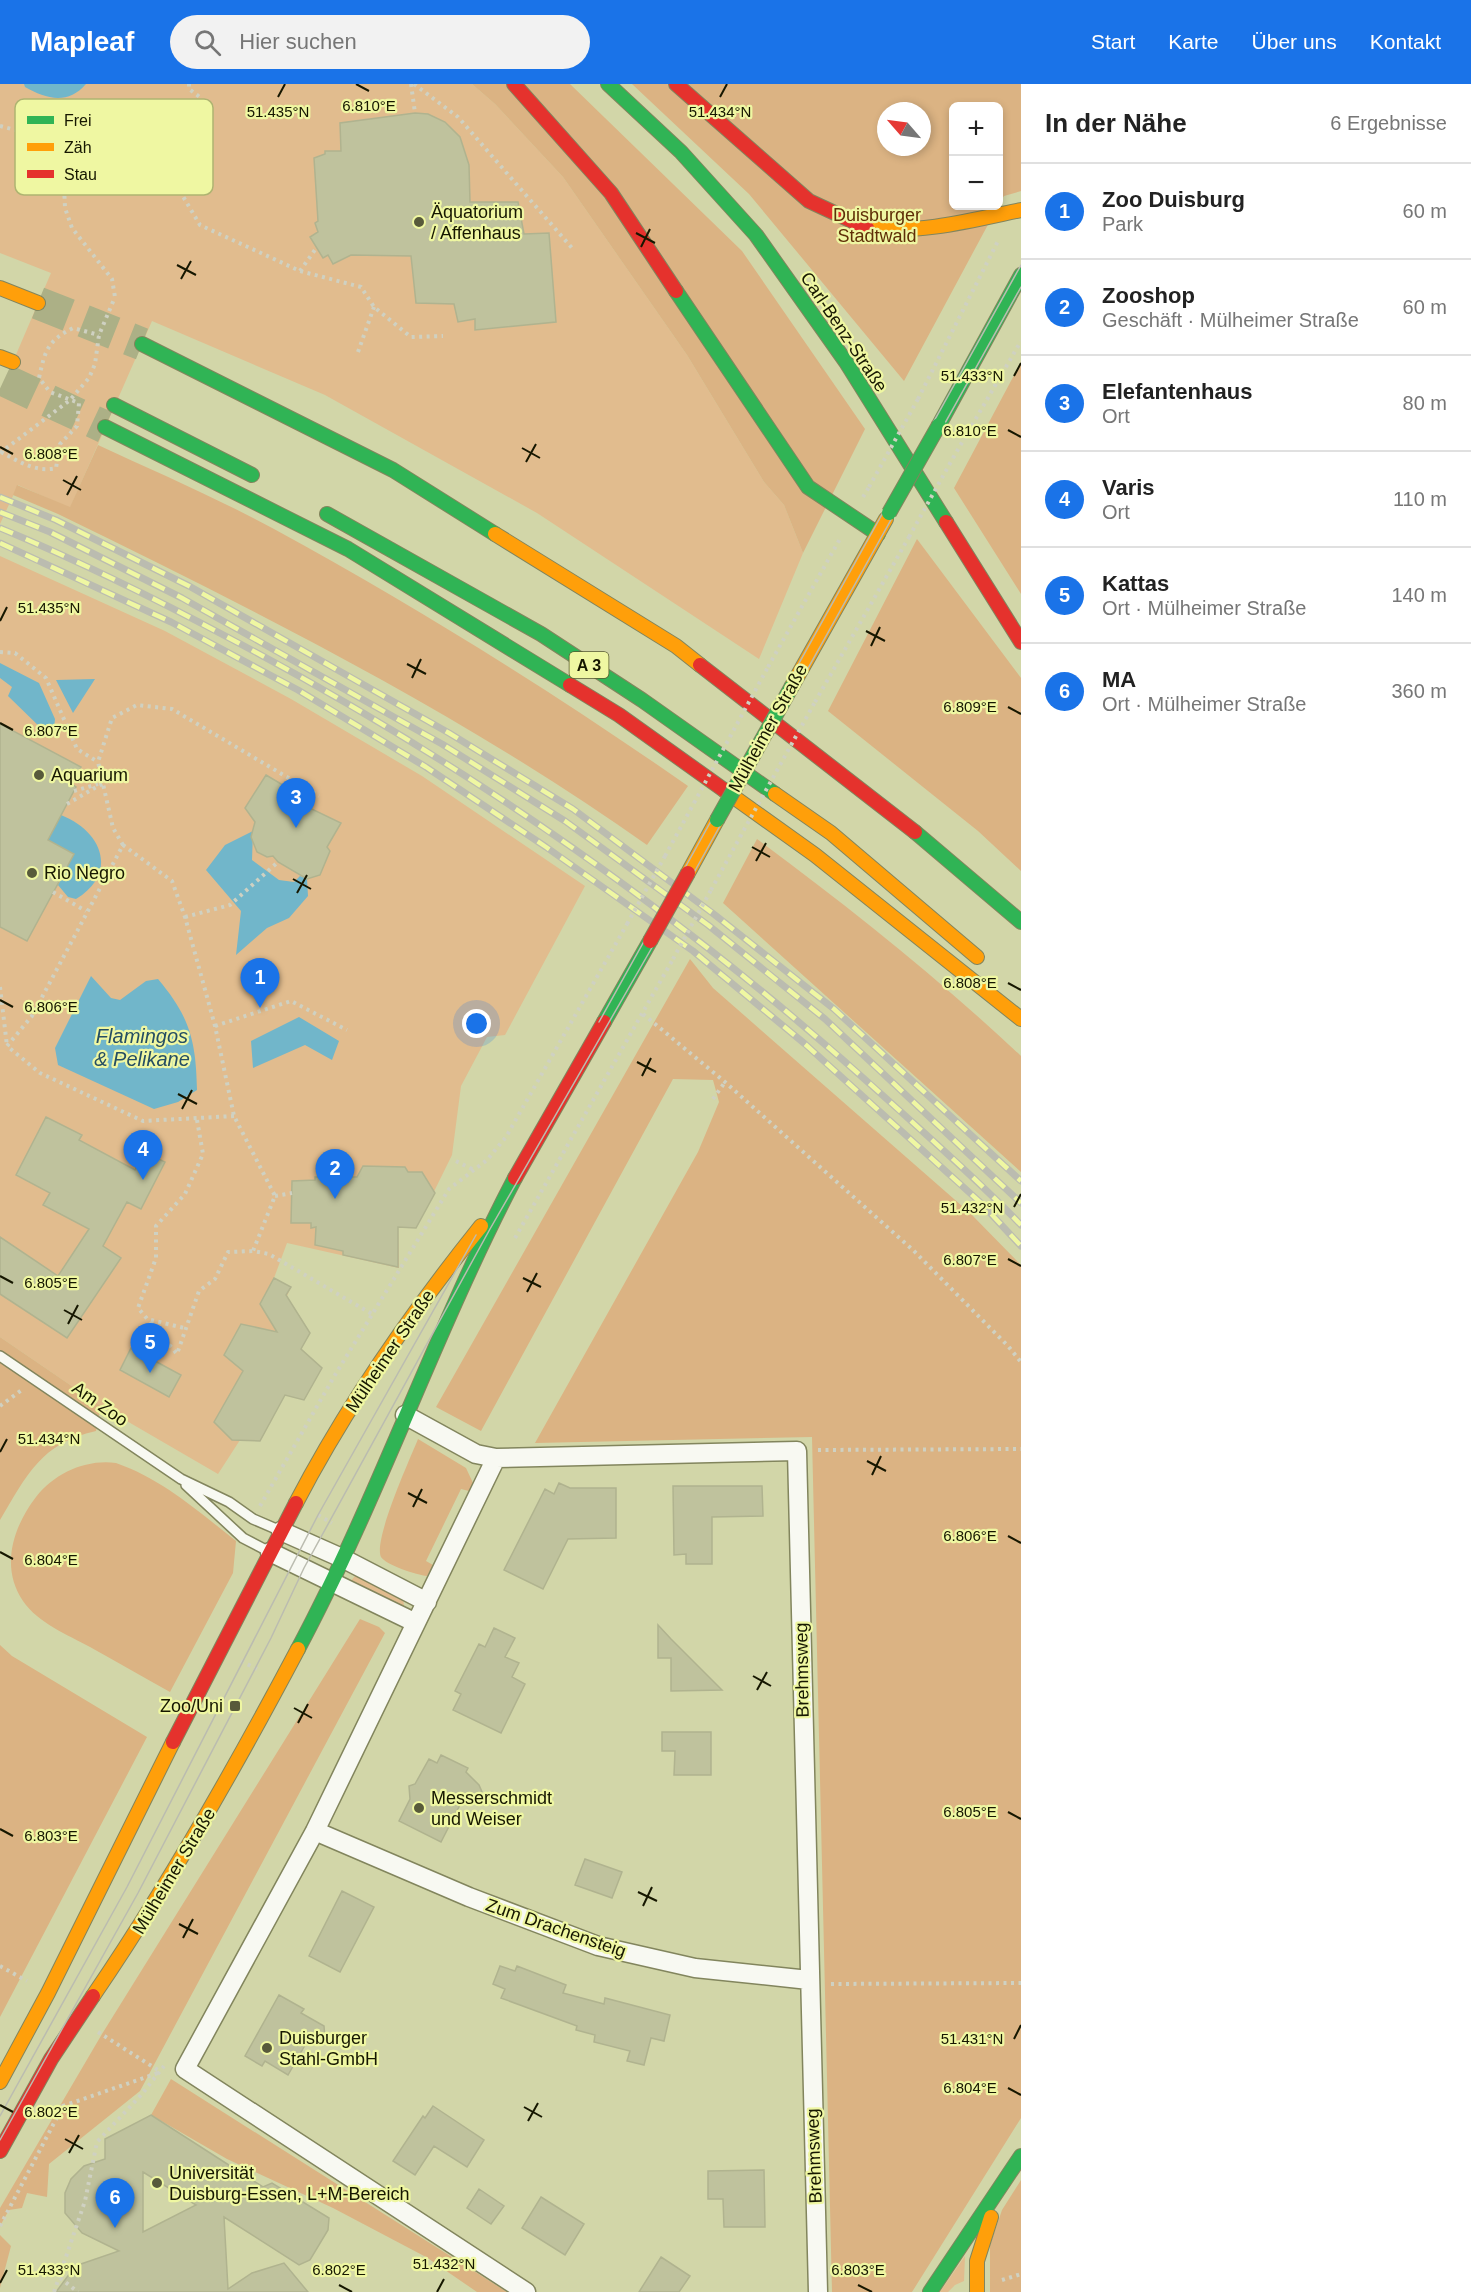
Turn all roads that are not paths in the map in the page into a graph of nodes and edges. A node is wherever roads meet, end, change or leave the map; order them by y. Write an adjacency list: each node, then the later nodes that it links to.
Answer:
1 (514, 84): 13 (main road)
2 (608, 84): 14 (main road, Carl-Benz-Straße)
3 (676, 84): 4 (main road)
4 (1016, 212)
5 (1021, 275): 13 (main road, Mülheimer Straße, bridge)
6 (0, 288): 7 (main road)
7 (38, 303)
8 (142, 344): 16 (main road)
9 (114, 405): 11 (main road)
10 (105, 427): 18 (main road, A 3)
11 (260, 479)
12 (311, 506): 17 (main road, A 3)
13 (878, 534): 19 (main road, Mülheimer Straße, bridge)
14 (1016, 631): 15 (main road, Carl-Benz-Straße)
15 (1021, 642)
16 (1021, 922)
17 (984, 962)
18 (1021, 1019)
19 (514, 1180): 21 (main road, Mülheimer Straße); 24 (main road, Mülheimer Straße)
20 (0, 1356): 23 (lane, Am Zoo)
21 (405, 1415): 22 (street); 26 (main road, Mülheimer Straße)
22 (496, 1458): 28 (street); 31 (street, Brehmsweg)
23 (180, 1479): 24 (lane, Am Zoo); 25 (lane, Am Zoo)
24 (281, 1531): 25 (main road, Mülheimer Straße); 26 (street)
25 (270, 1552): 27 (street); 32 (main road, Mülheimer Straße)
26 (344, 1559): 27 (main road, Mülheimer Straße); 28 (street)
27 (333, 1583): 29 (street); 33 (main road, Mülheimer Straße)
28 (427, 1602): 29 (street)
29 (416, 1623): 30 (street)
30 (315, 1831): 31 (street, Zum Drachensteig); 36 (street)
31 (809, 1980): 37 (street, Brehmsweg)
32 (0, 2082)
33 (0, 2151)
34 (1021, 2156): 35 (main road)
35 (1012, 2170): 38 (main road); 39 (main road)
36 (526, 2292)
37 (818, 2292)
38 (930, 2292)
39 (977, 2292)

